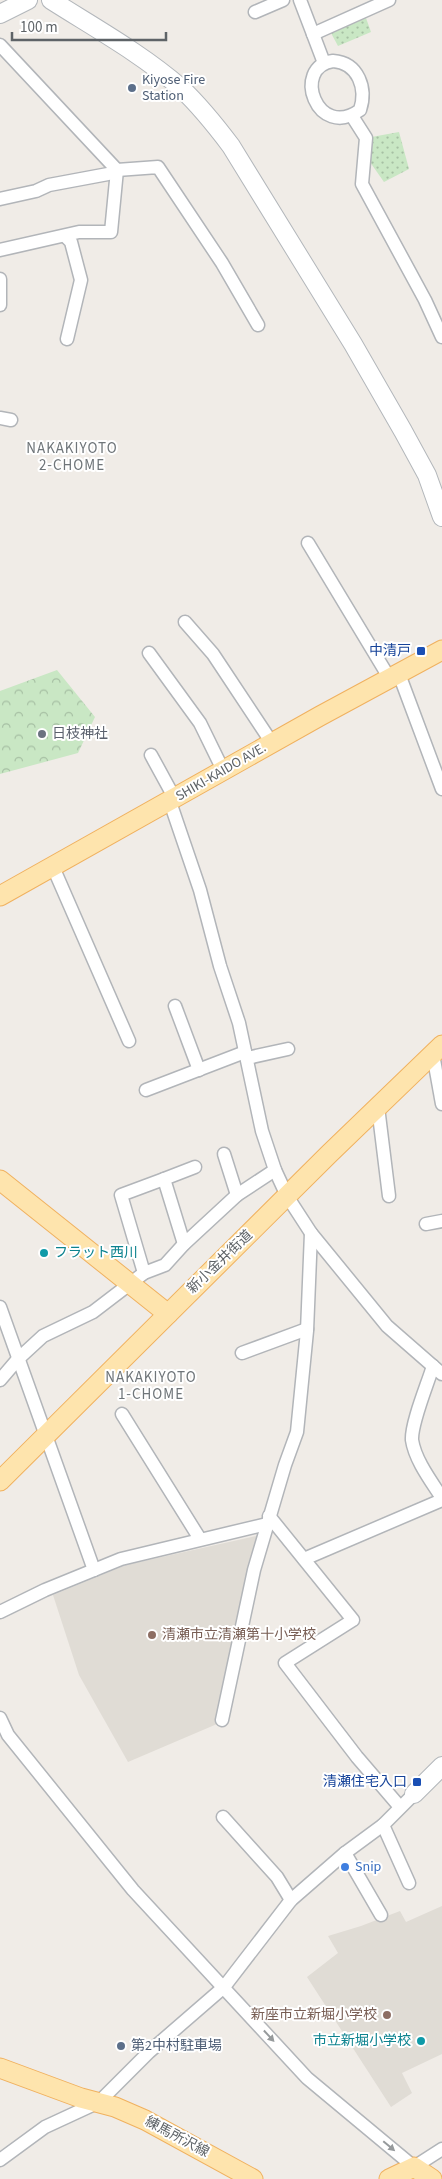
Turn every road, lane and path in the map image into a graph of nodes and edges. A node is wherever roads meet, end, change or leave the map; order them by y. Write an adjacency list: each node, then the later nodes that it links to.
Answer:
1 (28, 0): 7 (street)
2 (51, 0): 21 (street)
3 (282, 0): 6 (street)
4 (300, 0): 8 (street)
5 (388, 0): 8 (street)
6 (254, 12)
7 (0, 14)
8 (313, 34): 10 (street)
9 (0, 45): 12 (street)
10 (324, 63): 11 (street); 11 (street)
11 (352, 116): 19 (street)
12 (117, 170): 13 (street); 14 (street); 18 (street)
13 (0, 199)
14 (65, 236): 15 (street); 20 (street)
15 (0, 250)
16 (0, 279): 17 (street)
17 (0, 305)
18 (258, 325)
19 (442, 338)
20 (67, 340)
21 (442, 517)
22 (308, 543): 26 (street)
23 (185, 622): 27 (street)
24 (442, 650): 26 (main road, SHIKI-KAIDO AVE.)
25 (149, 654): 29 (street)
26 (394, 676): 27 (main road, SHIKI-KAIDO AVE.); 30 (street)
27 (272, 743): 29 (main road, SHIKI-KAIDO AVE.)
28 (152, 755): 31 (street)
29 (224, 770): 31 (main road, SHIKI-KAIDO AVE.)
30 (442, 789)
31 (172, 800): 32 (main road, SHIKI-KAIDO AVE.); 38 (street)
32 (53, 867): 33 (main road, SHIKI-KAIDO AVE.); 35 (street)
33 (0, 896)
34 (175, 1006): 39 (street)
35 (129, 1040)
36 (288, 1049): 38 (street)
37 (437, 1049): 41 (street); 42 (main road, 新小金井街道)
38 (246, 1055): 39 (street); 45 (street)
39 (198, 1070): 40 (street)
40 (146, 1090)
41 (442, 1104)
42 (378, 1107): 49 (main road, 新小金井街道); 50 (street)
43 (224, 1154): 48 (street)
44 (195, 1167): 46 (street)
45 (275, 1170): 48 (street); 49 (street)
46 (164, 1179): 54 (street); 55 (street)
47 (0, 1180): 55 (main road)
48 (237, 1195): 54 (street)
49 (287, 1196): 53 (street); 57 (main road, 新小金井街道)
50 (389, 1196)
51 (442, 1221): 52 (street)
52 (426, 1224)
53 (311, 1233): 58 (street); 61 (street)
54 (184, 1244): 55 (street)
55 (137, 1278): 57 (main road); 60 (street)
56 (0, 1307): 60 (street)
57 (168, 1314): 64 (main road, 新小金井街道)
58 (306, 1330): 59 (street); 67 (street)
59 (242, 1353)
60 (18, 1359): 62 (street); 64 (street)
61 (438, 1370): 66 (street)
62 (0, 1380)
63 (122, 1414): 68 (street)
64 (46, 1434): 65 (main road, 新小金井街道); 70 (street)
65 (0, 1482)
66 (442, 1499): 69 (street)
67 (268, 1520): 68 (street); 69 (street); 73 (street)
68 (200, 1539): 70 (street)
69 (304, 1559): 76 (street)
70 (94, 1570): 71 (street)
71 (0, 1612)
72 (0, 1718): 83 (street)
73 (222, 1720)
74 (442, 1766): 75 (street)
75 (414, 1794): 76 (street)
76 (400, 1807): 78 (street)
77 (223, 1817): 81 (street)
78 (383, 1825): 79 (street); 80 (street)
79 (345, 1853): 81 (street); 82 (street)
80 (410, 1883)
81 (291, 1900): 83 (street)
82 (381, 1915)
83 (224, 1987): 85 (street); 88 (street, one-way to 88)
84 (0, 2068): 85 (main road, 練馬所沢線)
85 (99, 2102): 87 (street); 89 (main road, 練馬所沢線)
86 (442, 2148): 88 (street)
87 (0, 2160)
88 (414, 2167): 90 (main road); 91 (main road)
89 (253, 2179)
90 (389, 2179)
91 (432, 2179)

